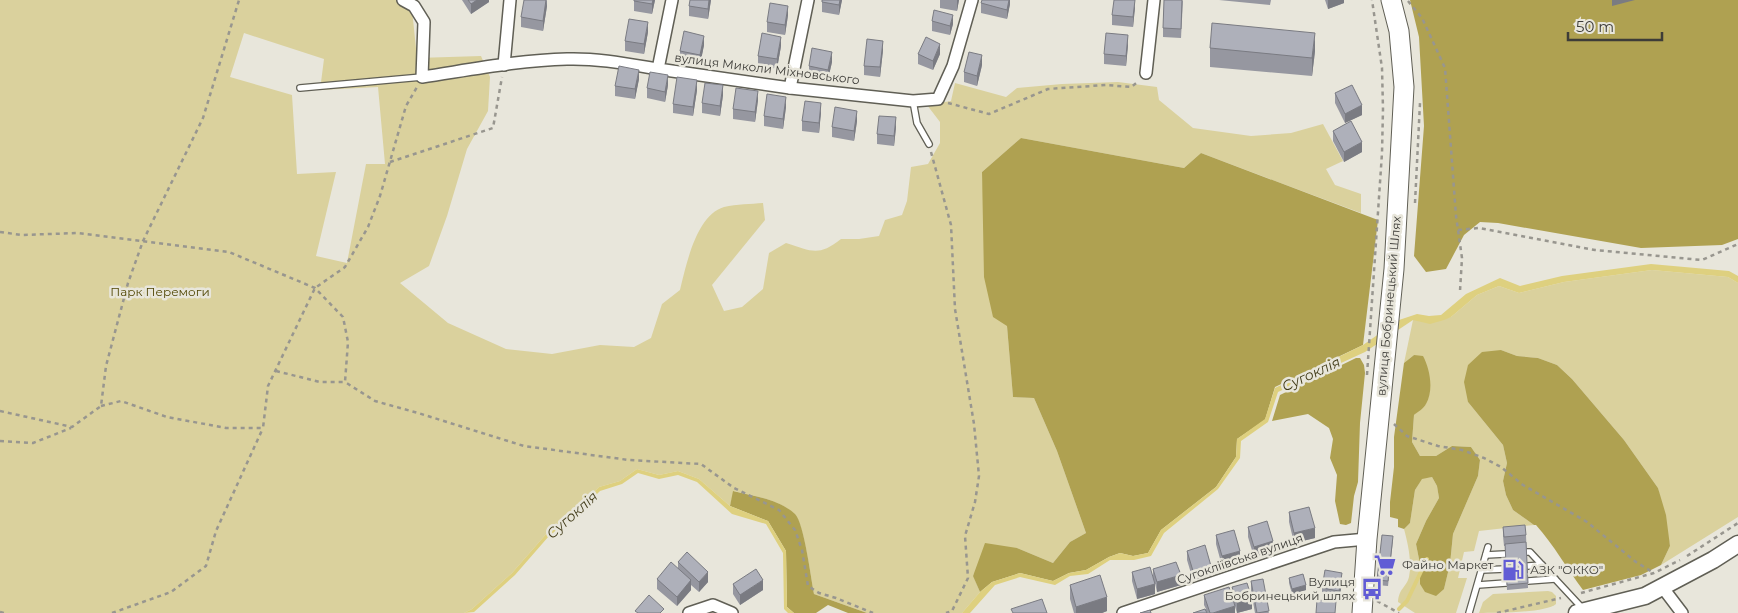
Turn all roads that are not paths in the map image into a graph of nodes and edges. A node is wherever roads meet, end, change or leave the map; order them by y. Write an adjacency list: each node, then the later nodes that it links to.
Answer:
1 (403, 0): 11 (street)
2 (510, 0): 8 (street)
3 (672, 0): 9 (street, вулиця Миколи Міхновського)
4 (808, 0): 13 (street)
5 (972, 0): 14 (street, вулиця Миколи Міхновського)
6 (1154, 0): 10 (street)
7 (1392, 0): 16 (main road, вулиця Бобринецький Шлях)
8 (504, 65): 9 (street); 11 (street)
9 (658, 69): 13 (street, вулиця Миколи Міхновського)
10 (1146, 73)
11 (422, 77): 12 (lane)
12 (300, 88)
13 (790, 88): 14 (street, вулиця Миколи Міхновського)
14 (913, 101): 15 (lane)
15 (930, 144)
16 (1367, 539): 31 (main road, вулиця Бобринецький Шлях); 35 (street, Сугокліївська вулиця)
17 (1738, 544): 30 (street)
18 (1488, 547): 21 (lane)
19 (1527, 552): 22 (lane)
20 (1505, 554): 21 (lane)
21 (1486, 555): 25 (lane)
22 (1542, 565): 23 (lane); 26 (lane)
23 (1528, 566)
24 (1505, 569): 25 (lane)
25 (1482, 570): 29 (lane)
26 (1555, 579): 27 (lane); 32 (lane)
27 (1528, 581)
28 (1506, 583): 29 (lane)
29 (1478, 585): 36 (lane)
30 (1663, 588): 32 (street); 37 (street)
31 (1368, 607)
32 (1581, 612)
33 (689, 613): 34 (street)
34 (732, 613)
35 (1123, 613)
36 (1469, 613)
37 (1682, 613)

